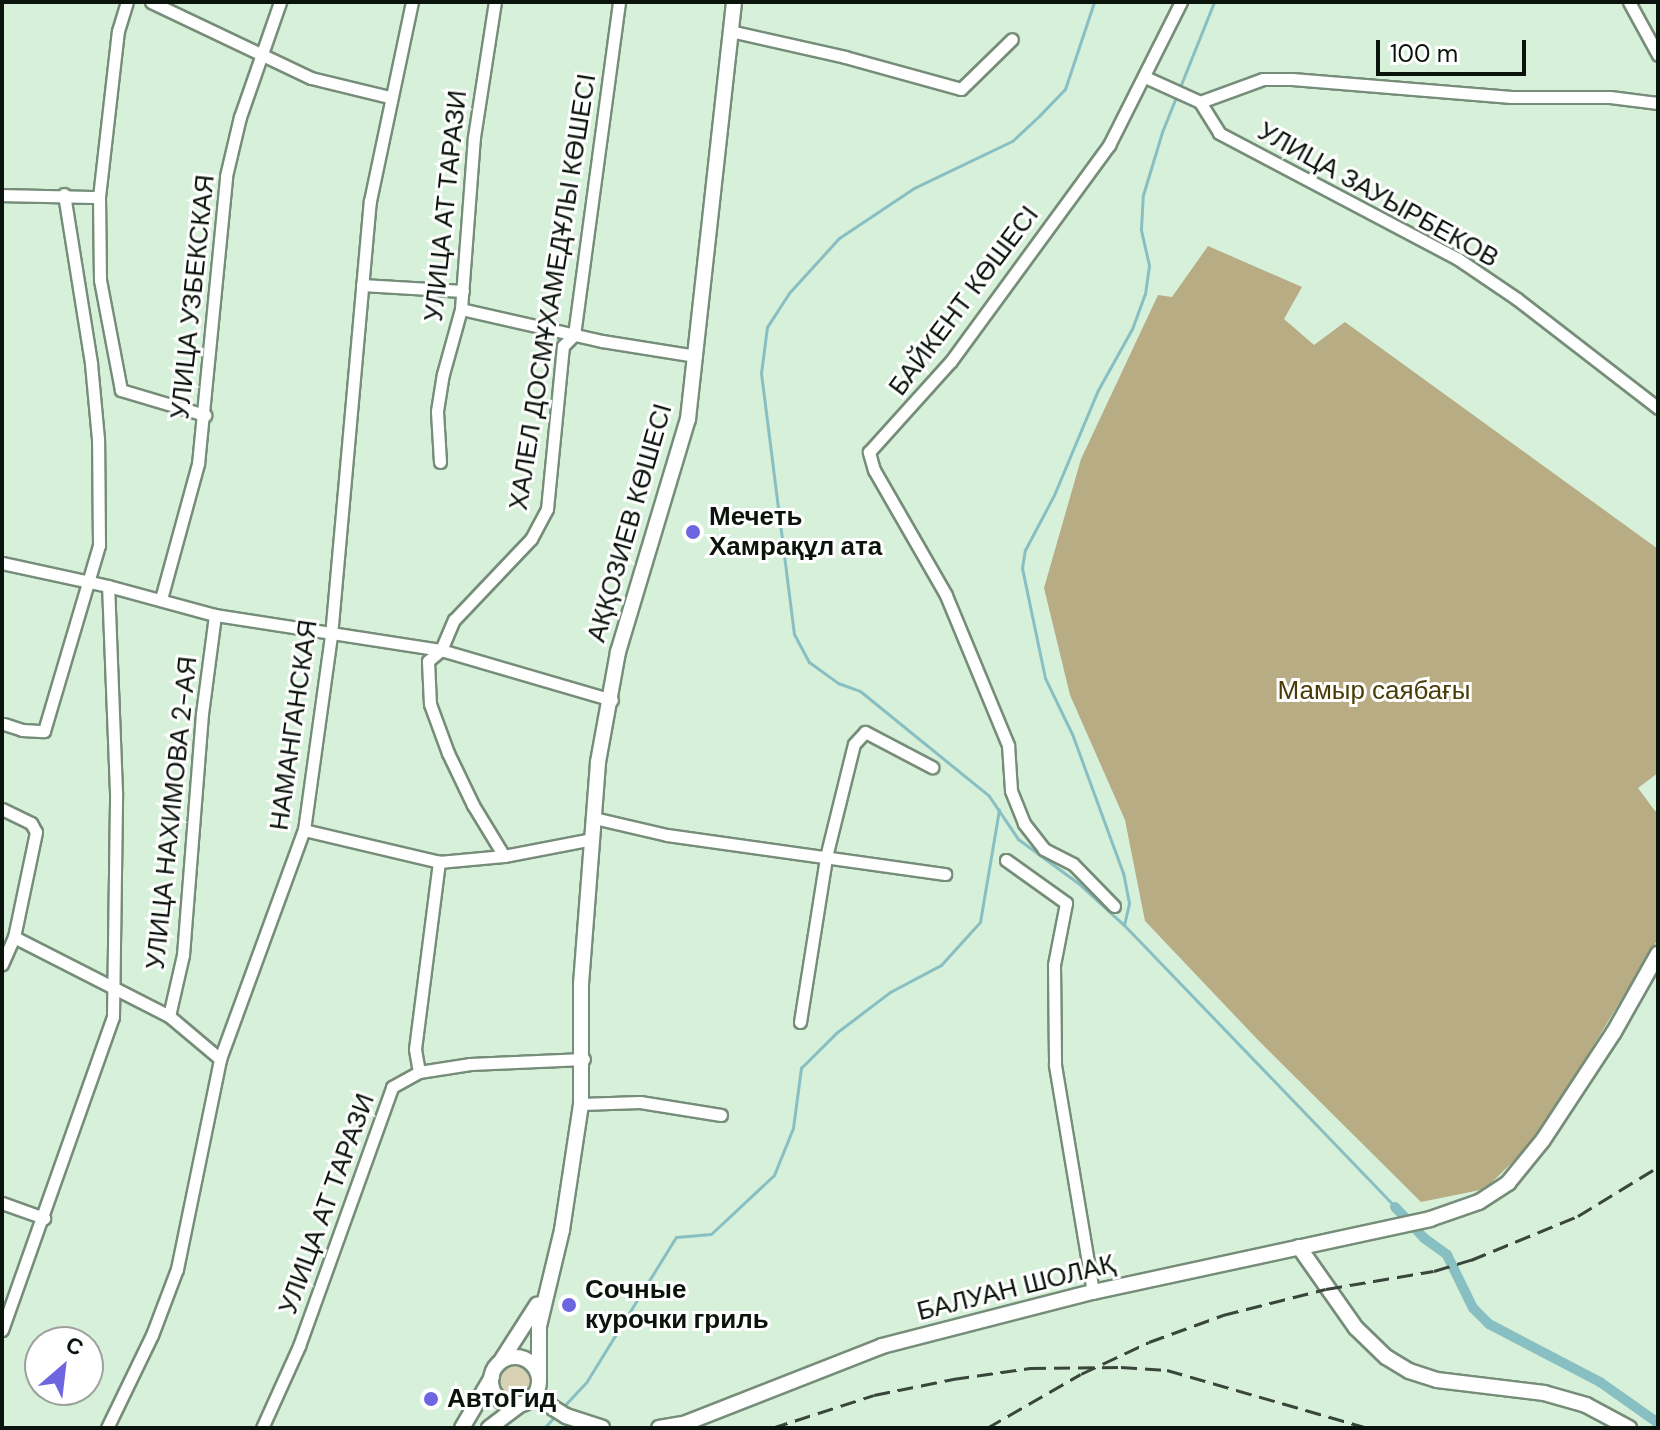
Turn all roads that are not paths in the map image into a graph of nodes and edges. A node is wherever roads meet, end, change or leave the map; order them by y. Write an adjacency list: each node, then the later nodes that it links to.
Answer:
1 (127, 2): 20 (street)
2 (151, 2): 13 (street)
3 (280, 2): 13 (street, УЛИЦА УЗБЕКСКАЯ)
4 (412, 2): 15 (street, НАМАНГАНСКАЯ)
5 (495, 2): 22 (street, УЛИЦА АТ ТАРАЗИ)
6 (619, 2): 24 (street, ХАЛЕЛ ДОСМҰХАМЕДҰЛЫ КӨШЕСІ)
7 (734, 2): 10 (main road, АҚҚОЗИЕВ КӨШЕСІ)
8 (1181, 2): 14 (street, БАЙКЕНТ КӨШЕСІ)
9 (1629, 2): 12 (street)
10 (730, 31): 11 (street); 25 (main road, АҚҚОЗИЕВ КӨШЕСІ)
11 (1012, 39)
12 (1658, 55)
13 (262, 57): 15 (street); 27 (street, УЛИЦА УЗБЕКСКАЯ)
14 (1145, 77): 16 (street); 48 (street, БАЙКЕНТ КӨШЕСІ)
15 (389, 97): 21 (street, НАМАНГАНСКАЯ)
16 (1200, 102): 17 (street); 26 (street, УЛИЦА ЗАУЫРБЕКОВ)
17 (1658, 103)
18 (64, 194): 19 (street); 20 (street); 30 (street)
19 (2, 195)
20 (99, 197): 27 (street)
21 (362, 285): 22 (street); 34 (street, НАМАНГАНСКАЯ)
22 (463, 291): 23 (street, УЛИЦА АТ ТАРАЗИ)
23 (461, 309): 24 (street); 28 (street, УЛИЦА АТ ТАРАЗИ)
24 (574, 335): 25 (street); 35 (street, ХАЛЕЛ ДОСМҰХАМЕДҰЛЫ КӨШЕСІ)
25 (696, 356): 36 (main road, АҚҚОЗИЕВ КӨШЕСІ)
26 (1658, 408)
27 (205, 415): 32 (street, УЛИЦА УЗБЕКСКАЯ)
28 (440, 462)
29 (2, 563): 30 (street)
30 (88, 584): 31 (street); 37 (street)
31 (108, 586): 32 (street); 52 (street)
32 (161, 599): 33 (street)
33 (215, 615): 34 (street); 53 (street, УЛИЦА НАХИМОВА 2-АЯ)
34 (331, 636): 35 (street); 41 (street, НАМАНГАНСКАЯ)
35 (441, 650): 36 (street); 43 (street, ХАЛЕЛ ДОСМҰХАМЕДҰЛЫ КӨШЕСІ)
36 (612, 700): 40 (main road, АҚҚОЗИЕВ КӨШЕСІ)
37 (4, 724)
38 (932, 767): 44 (street)
39 (2, 809): 49 (street)
40 (594, 818): 42 (main road, АҚҚОЗИЕВ КӨШЕСІ); 44 (street)
41 (304, 830): 46 (street); 55 (street, НАМАНГАНСКАЯ)
42 (592, 839): 43 (street); 56 (main road, АҚҚОЗИЕВ КӨШЕСІ)
43 (504, 856): 46 (street)
44 (826, 857): 47 (street); 54 (street)
45 (1006, 860): 64 (street)
46 (439, 862): 57 (street)
47 (945, 874)
48 (1114, 906)
49 (14, 937): 51 (street); 52 (street)
50 (1658, 954): 62 (main road, БАЛУАН ШОЛАҚ)
51 (2, 964)
52 (115, 989): 53 (street); 61 (street)
53 (169, 1016): 55 (street)
54 (800, 1022)
55 (220, 1059): 69 (street, НАМАНГАНСКАЯ)
56 (584, 1059): 57 (street, УЛИЦА АТ ТАРАЗИ); 58 (main road, АҚҚОЗИЕВ КӨШЕСІ)
57 (419, 1072): 70 (street, УЛИЦА АТ ТАРАЗИ)
58 (581, 1104): 59 (street); 63 (main road, АҚҚОЗИЕВ КӨШЕСІ)
59 (721, 1115)
60 (2, 1203): 61 (street)
61 (44, 1218): 65 (street)
62 (1299, 1247): 64 (main road, БАЛУАН ШОЛАҚ); 75 (main road)
63 (545, 1290): 66 (main road, АҚҚОЗИЕВ КӨШЕСІ); 67 (main road, АҚҚОЗИЕВ КӨШЕСІ)
64 (1093, 1292): 74 (main road, БАЛУАН ШОЛАҚ)
65 (2, 1330)
66 (496, 1370): 67 (main road); 68 (main road); 71 (main road, АҚҚОЗИЕВ КӨШЕСІ)
67 (539, 1377): 68 (main road)
68 (527, 1400): 72 (main road); 73 (main road)
69 (107, 1428)
70 (262, 1428)
71 (462, 1428)
72 (489, 1428)
73 (602, 1428)
74 (659, 1428)
75 (1629, 1428)

